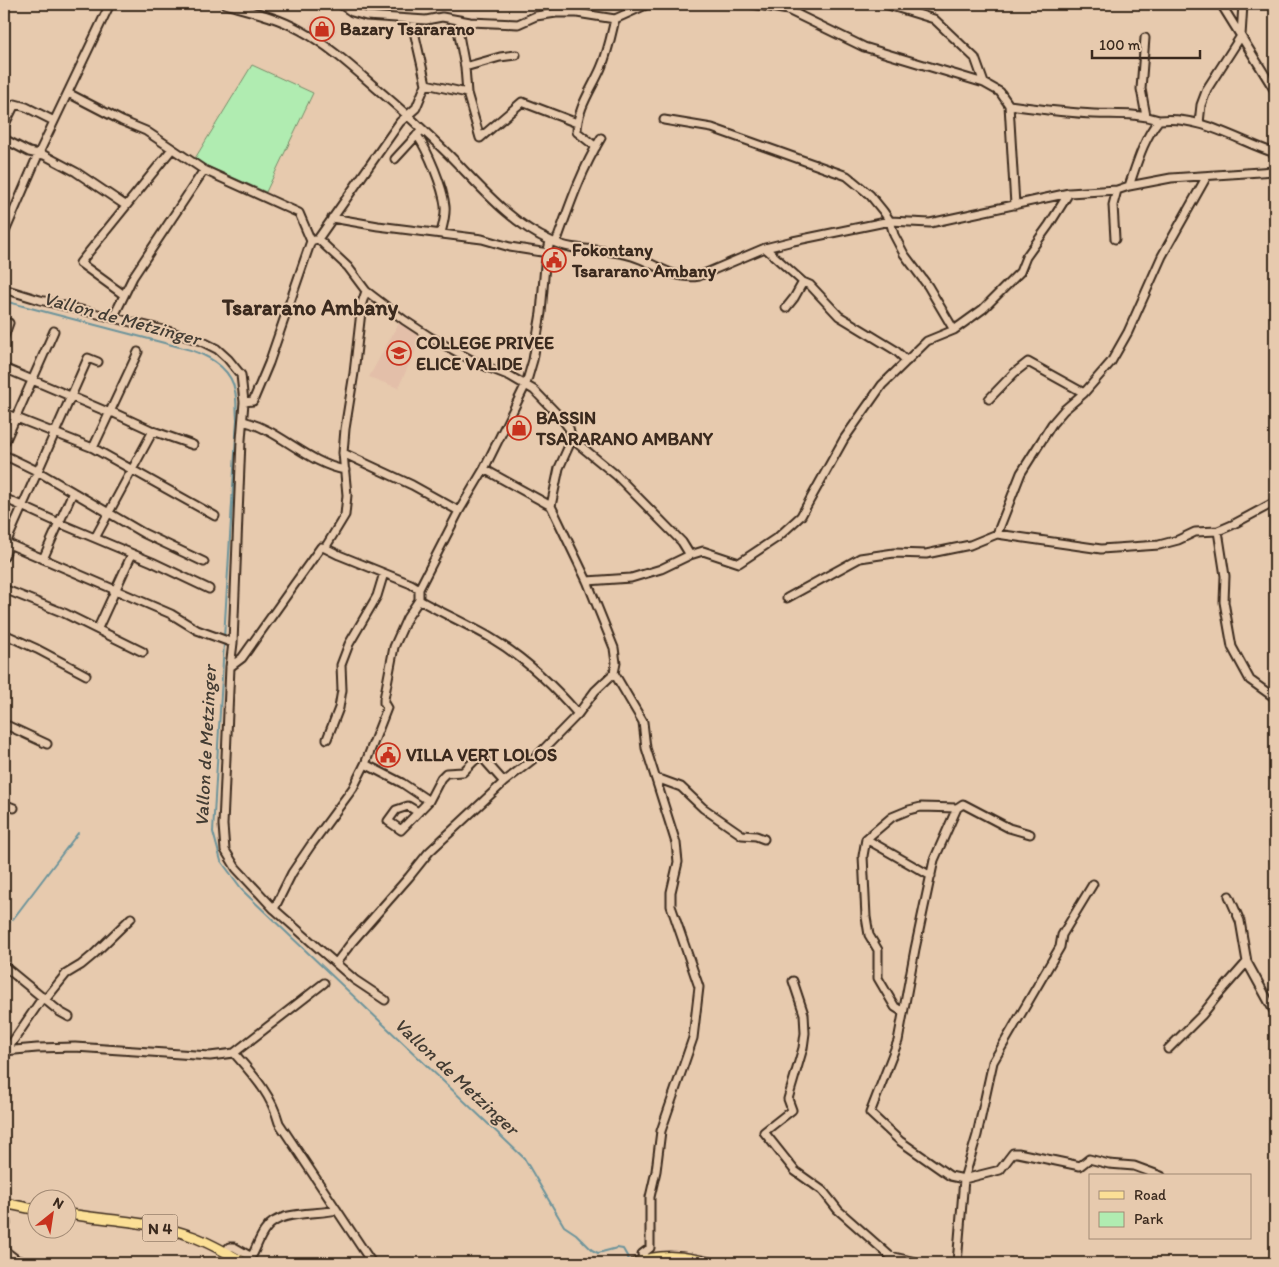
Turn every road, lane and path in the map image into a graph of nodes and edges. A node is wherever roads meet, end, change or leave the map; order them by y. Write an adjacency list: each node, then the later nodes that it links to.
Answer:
1 (110, 4): 21 (street)
2 (225, 4): 24 (street)
3 (340, 4): 12 (street)
4 (648, 4): 11 (street)
5 (752, 4): 10 (street)
6 (806, 4): 10 (street)
7 (885, 4): 18 (street)
8 (1221, 4): 14 (street)
9 (1243, 4): 14 (street)
10 (788, 10): 18 (street)
11 (615, 19): 13 (street); 29 (street)
12 (414, 20): 13 (street); 19 (street)
13 (460, 20): 17 (street)
14 (1241, 36): 20 (street); 30 (street)
15 (1145, 38): 25 (street)
16 (516, 55): 17 (street)
17 (465, 67): 22 (street)
18 (984, 83): 23 (street)
19 (426, 84): 22 (street); 24 (street)
20 (1275, 91)
21 (68, 93): 26 (street); 36 (street)
22 (467, 93): 29 (street)
23 (1010, 105): 25 (street); 46 (street)
24 (409, 116): 32 (street); 48 (street)
25 (1146, 116): 28 (street)
26 (54, 120): 31 (street); 38 (street)
27 (664, 120): 49 (street)
28 (1159, 120): 30 (street); 43 (street)
29 (577, 123): 35 (street)
30 (1199, 124): 37 (street)
31 (4, 126)
32 (420, 132): 39 (street); 51 (street); 54 (street)
33 (601, 138): 35 (street)
34 (4, 139): 38 (street)
35 (596, 147): 54 (street)
36 (172, 149): 40 (street); 47 (street)
37 (1275, 153)
38 (38, 155): 47 (street); 50 (street)
39 (395, 159)
40 (204, 170): 53 (street); 60 (street)
41 (1275, 170): 42 (street)
42 (1207, 176): 43 (street); 73 (street)
43 (1129, 186): 44 (street)
44 (1117, 190): 45 (street); 52 (street)
45 (1069, 193): 46 (street); 64 (street)
46 (1015, 205): 49 (street)
47 (125, 206): 60 (street)
48 (332, 218): 51 (street); 53 (street)
49 (890, 221): 55 (street); 64 (street)
50 (4, 233)
51 (441, 233): 56 (street)
52 (1115, 239)
53 (314, 240): 59 (street); 76 (street)
54 (553, 242): 55 (street); 56 (street)
55 (765, 248): 57 (street)
56 (548, 253): 72 (street)
57 (803, 282): 61 (street); 68 (street)
58 (4, 289): 62 (street)
59 (366, 291): 72 (street); 87 (street)
60 (124, 295): 62 (street)
61 (786, 308)
62 (113, 318): 76 (street)
63 (9, 322): 66 (street)
64 (954, 330): 68 (street)
65 (54, 331): 71 (street)
66 (4, 337)
67 (138, 352): 77 (street)
68 (907, 360): 108 (street)
69 (98, 362): 74 (street)
70 (4, 368): 71 (street)
71 (32, 380): 74 (street); 79 (street)
72 (526, 384): 83 (street); 90 (street)
73 (1084, 393): 75 (street); 103 (street)
74 (70, 396): 77 (street); 82 (street)
75 (989, 399)
76 (244, 402): 80 (street)
77 (110, 412): 81 (street); 86 (street)
78 (4, 413): 79 (street)
79 (16, 418): 82 (street); 84 (street)
80 (243, 421): 92 (street); 122 (street)
81 (153, 431): 85 (street); 89 (street)
82 (56, 433): 86 (street); 91 (street)
83 (572, 439): 97 (street); 108 (street)
84 (4, 444)
85 (194, 444)
86 (93, 448): 89 (street)
87 (343, 452): 92 (street); 98 (street)
88 (4, 455): 91 (street)
89 (133, 469): 99 (street); 100 (street)
90 (484, 469): 97 (street); 98 (street)
91 (38, 470): 93 (street); 96 (street)
92 (345, 470): 106 (street)
93 (73, 492): 99 (street); 101 (street)
94 (4, 498): 96 (street)
95 (1275, 502): 102 (street)
96 (22, 505): 101 (street); 105 (street)
97 (551, 506): 113 (street)
98 (459, 511): 114 (street)
99 (110, 514): 104 (street); 111 (street)
100 (215, 516)
101 (59, 523): 104 (street); 110 (street)
102 (1218, 531): 103 (street); 127 (street)
103 (997, 534): 118 (street)
104 (95, 538): 107 (street)
105 (6, 543): 109 (street); 110 (street)
106 (325, 548): 112 (street); 124 (street)
107 (132, 554): 116 (street); 117 (street)
108 (690, 555): 113 (street)
109 (4, 557)
110 (43, 559): 117 (street)
111 (204, 562)
112 (384, 573): 114 (street); 130 (street)
113 (587, 580): 125 (street)
114 (419, 588): 119 (street)
115 (4, 589): 120 (street)
116 (209, 589)
117 (115, 590): 120 (street); 122 (street)
118 (787, 598)
119 (419, 600): 128 (street); 132 (street)
120 (98, 628): 123 (street)
121 (4, 634): 126 (street)
122 (233, 643): 124 (street)
123 (143, 652)
124 (230, 667): 146 (street)
125 (614, 673): 128 (street); 133 (street)
126 (86, 675)
127 (1275, 698)
128 (578, 714): 134 (street)
129 (4, 724): 131 (street)
130 (327, 739)
131 (47, 744)
132 (365, 764): 135 (street); 146 (street)
133 (656, 779): 141 (street); 170 (street)
134 (504, 782): 135 (street); 149 (street)
135 (429, 801): 139 (street)
136 (4, 804): 137 (street)
137 (14, 808)
138 (957, 808): 140 (street); 142 (street); 143 (street)
139 (418, 812)
140 (1030, 834)
141 (764, 839)
142 (866, 839): 143 (street); 155 (street)
143 (931, 876): 155 (street)
144 (1093, 884): 162 (street)
145 (1229, 896): 148 (street)
146 (274, 909): 149 (street)
147 (131, 918): 153 (street)
148 (1247, 962): 156 (street); 158 (street)
149 (336, 963): 154 (street)
150 (4, 966): 153 (street)
151 (793, 981): 175 (street)
152 (324, 983): 160 (street)
153 (44, 998): 157 (street); 159 (street)
154 (385, 1000)
155 (903, 1012): 162 (street)
156 (1275, 1013)
157 (69, 1017)
158 (1168, 1049)
159 (6, 1050): 160 (street)
160 (234, 1053): 165 (street)
161 (1156, 1174): 162 (street)
162 (964, 1179): 176 (street)
163 (4, 1203): 164 (main road); 167 (street)
164 (28, 1208)
165 (336, 1210): 169 (street); 173 (street)
166 (78, 1216): 169 (main road, N 4)
167 (4, 1228)
168 (4, 1250): 171 (street)
169 (226, 1252): 172 (main road, N 4)
170 (640, 1261): 174 (main road)
171 (30, 1263)
172 (245, 1263)
173 (372, 1263)
174 (712, 1263)
175 (920, 1263)
176 (957, 1263)

